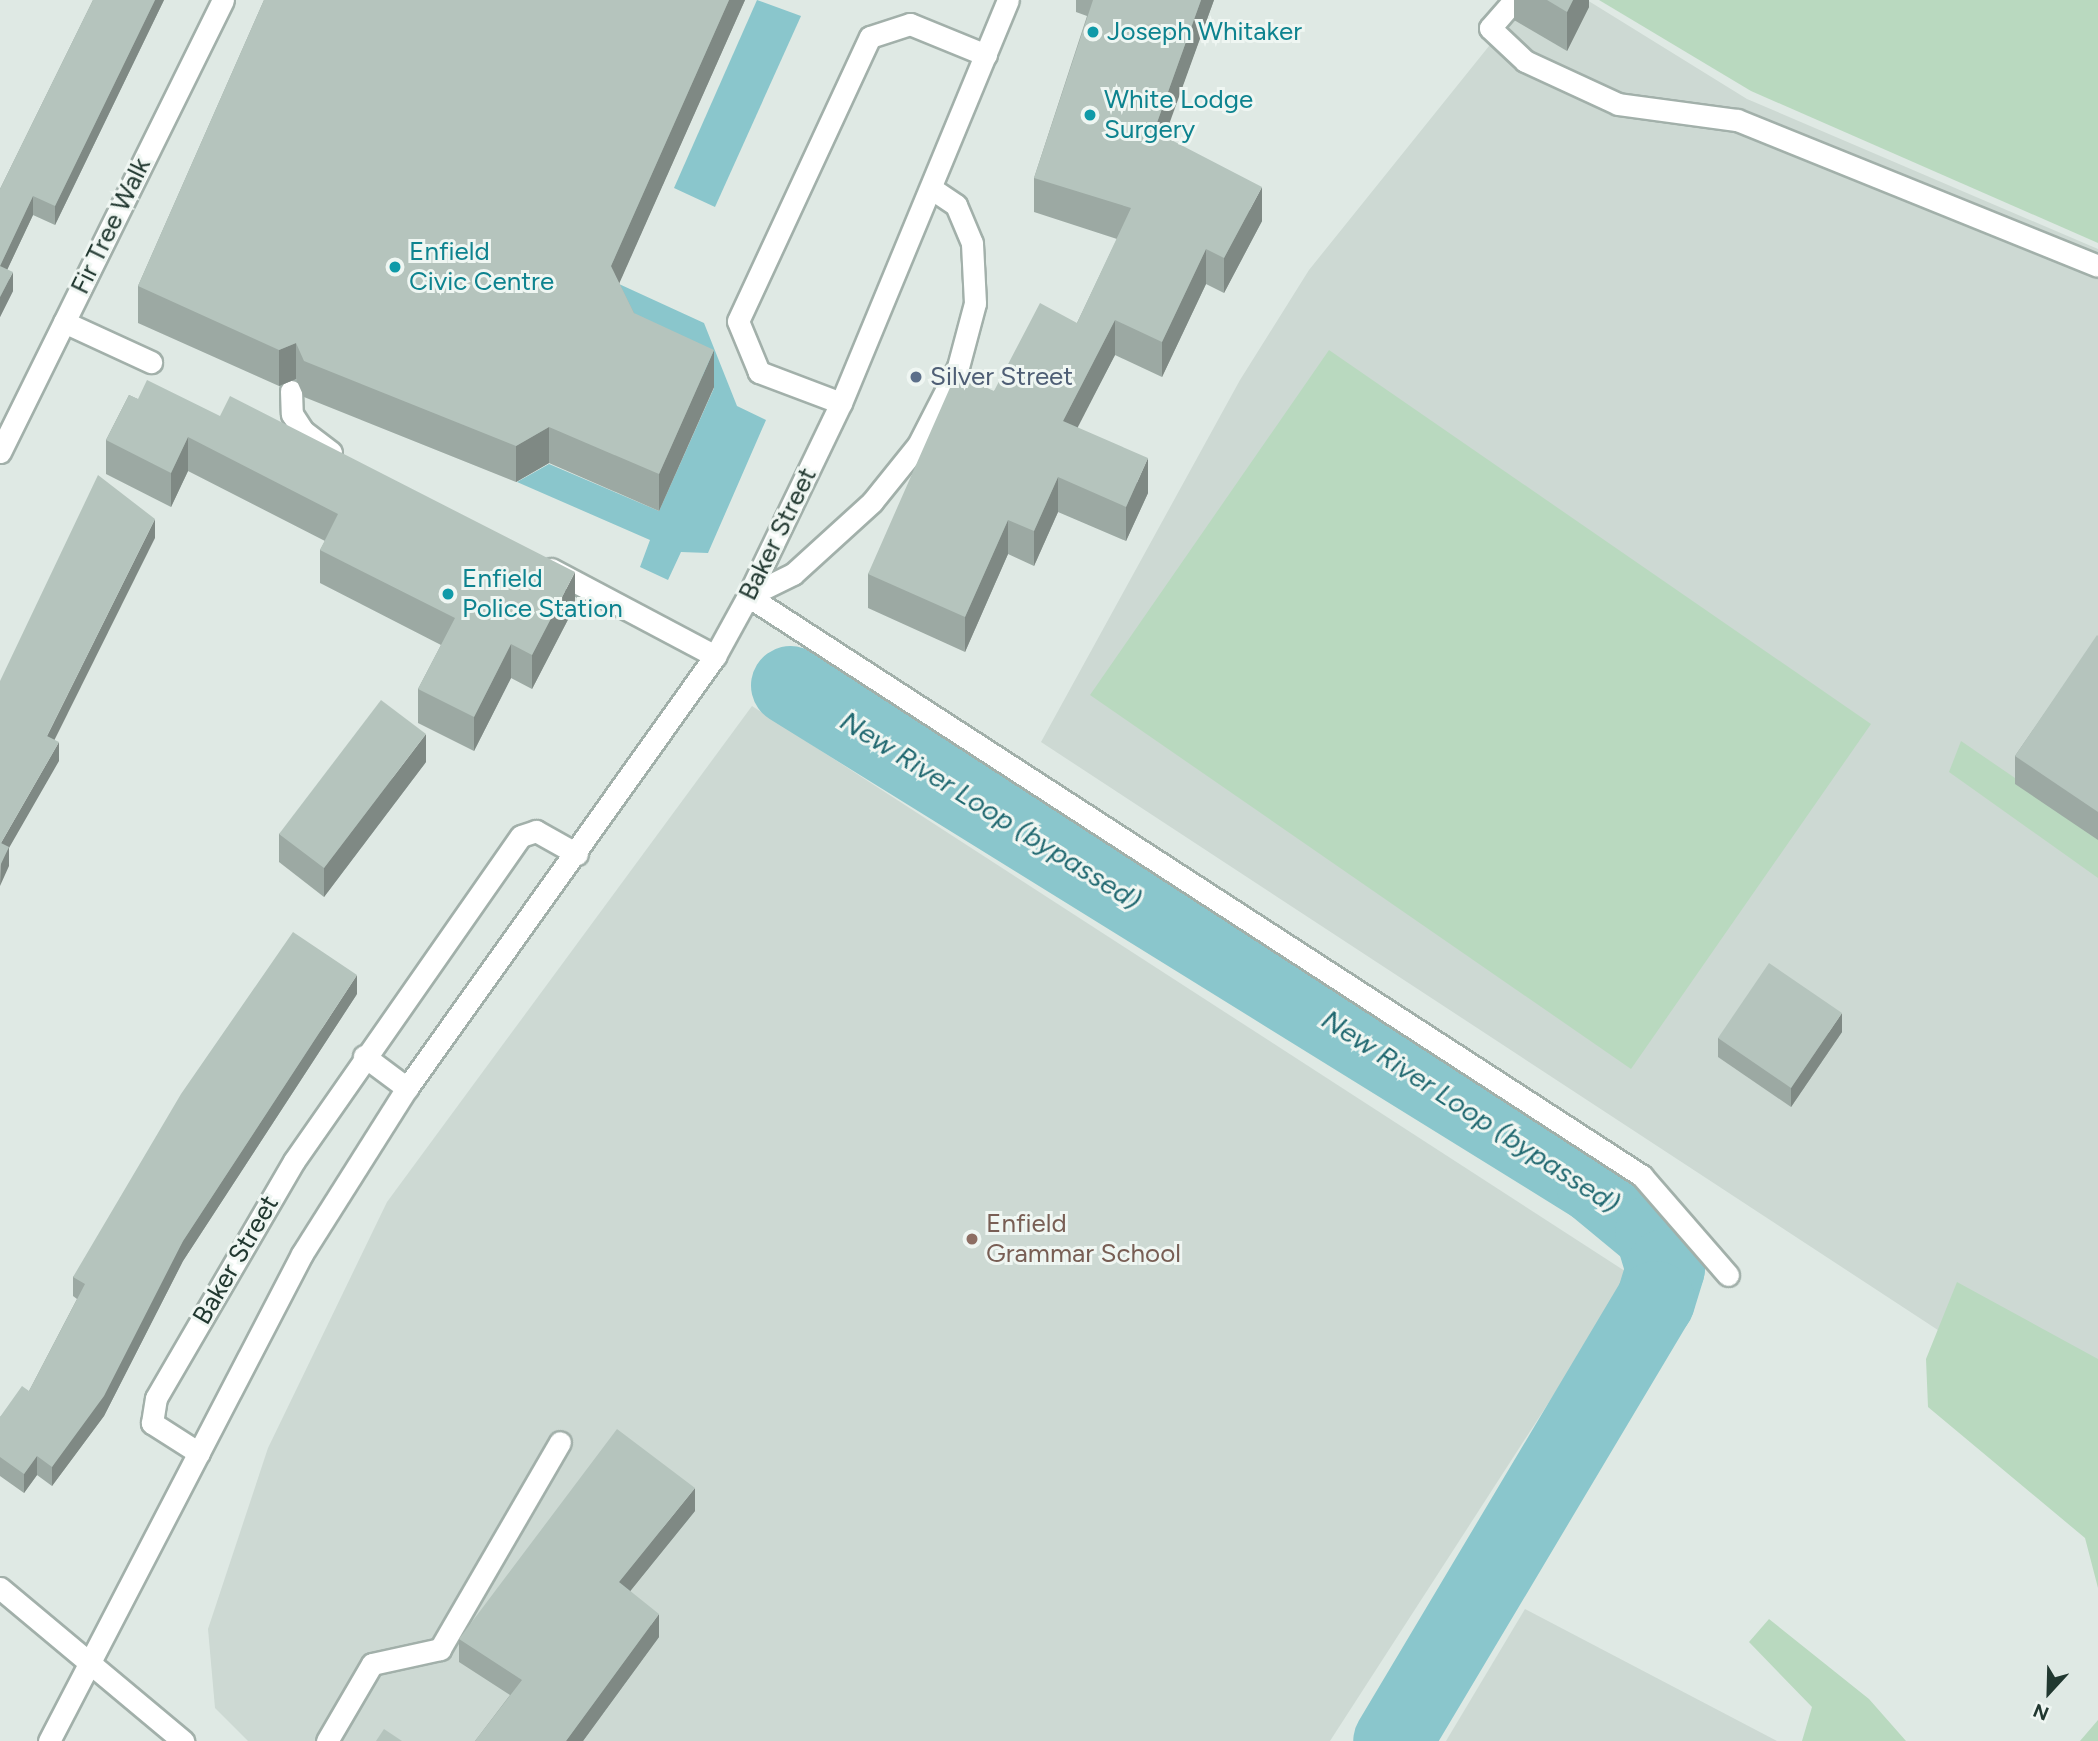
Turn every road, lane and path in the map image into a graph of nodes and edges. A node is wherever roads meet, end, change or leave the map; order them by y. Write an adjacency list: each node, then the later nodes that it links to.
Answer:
1 (223, 0): 7 (street, Fir Tree Walk)
2 (1008, 0): 4 (street)
3 (1514, 0): 6 (street)
4 (986, 55): 5 (street); 10 (street)
5 (930, 188): 10 (street, Baker Street); 14 (street)
6 (2098, 266)
7 (64, 322): 8 (street); 11 (street, Fir Tree Walk)
8 (151, 362)
9 (291, 391): 12 (street)
10 (841, 403): 14 (street, Baker Street)
11 (0, 453)
12 (354, 465)
13 (535, 560): 15 (street)
14 (748, 596): 15 (street, Baker Street); 19 (street)
15 (715, 656): 16 (street, Baker Street)
16 (577, 855): 17 (street, Baker Street); 18 (street, Baker Street)
17 (364, 1056): 18 (street); 21 (street, Baker Street)
18 (407, 1088): 21 (street, Baker Street)
19 (1728, 1275)
20 (560, 1442): 26 (street)
21 (199, 1453): 23 (street, Baker Street)
22 (0, 1588): 23 (street)
23 (90, 1662): 24 (street, Baker Street); 25 (street)
24 (49, 1741)
25 (183, 1741)
26 (327, 1741)

